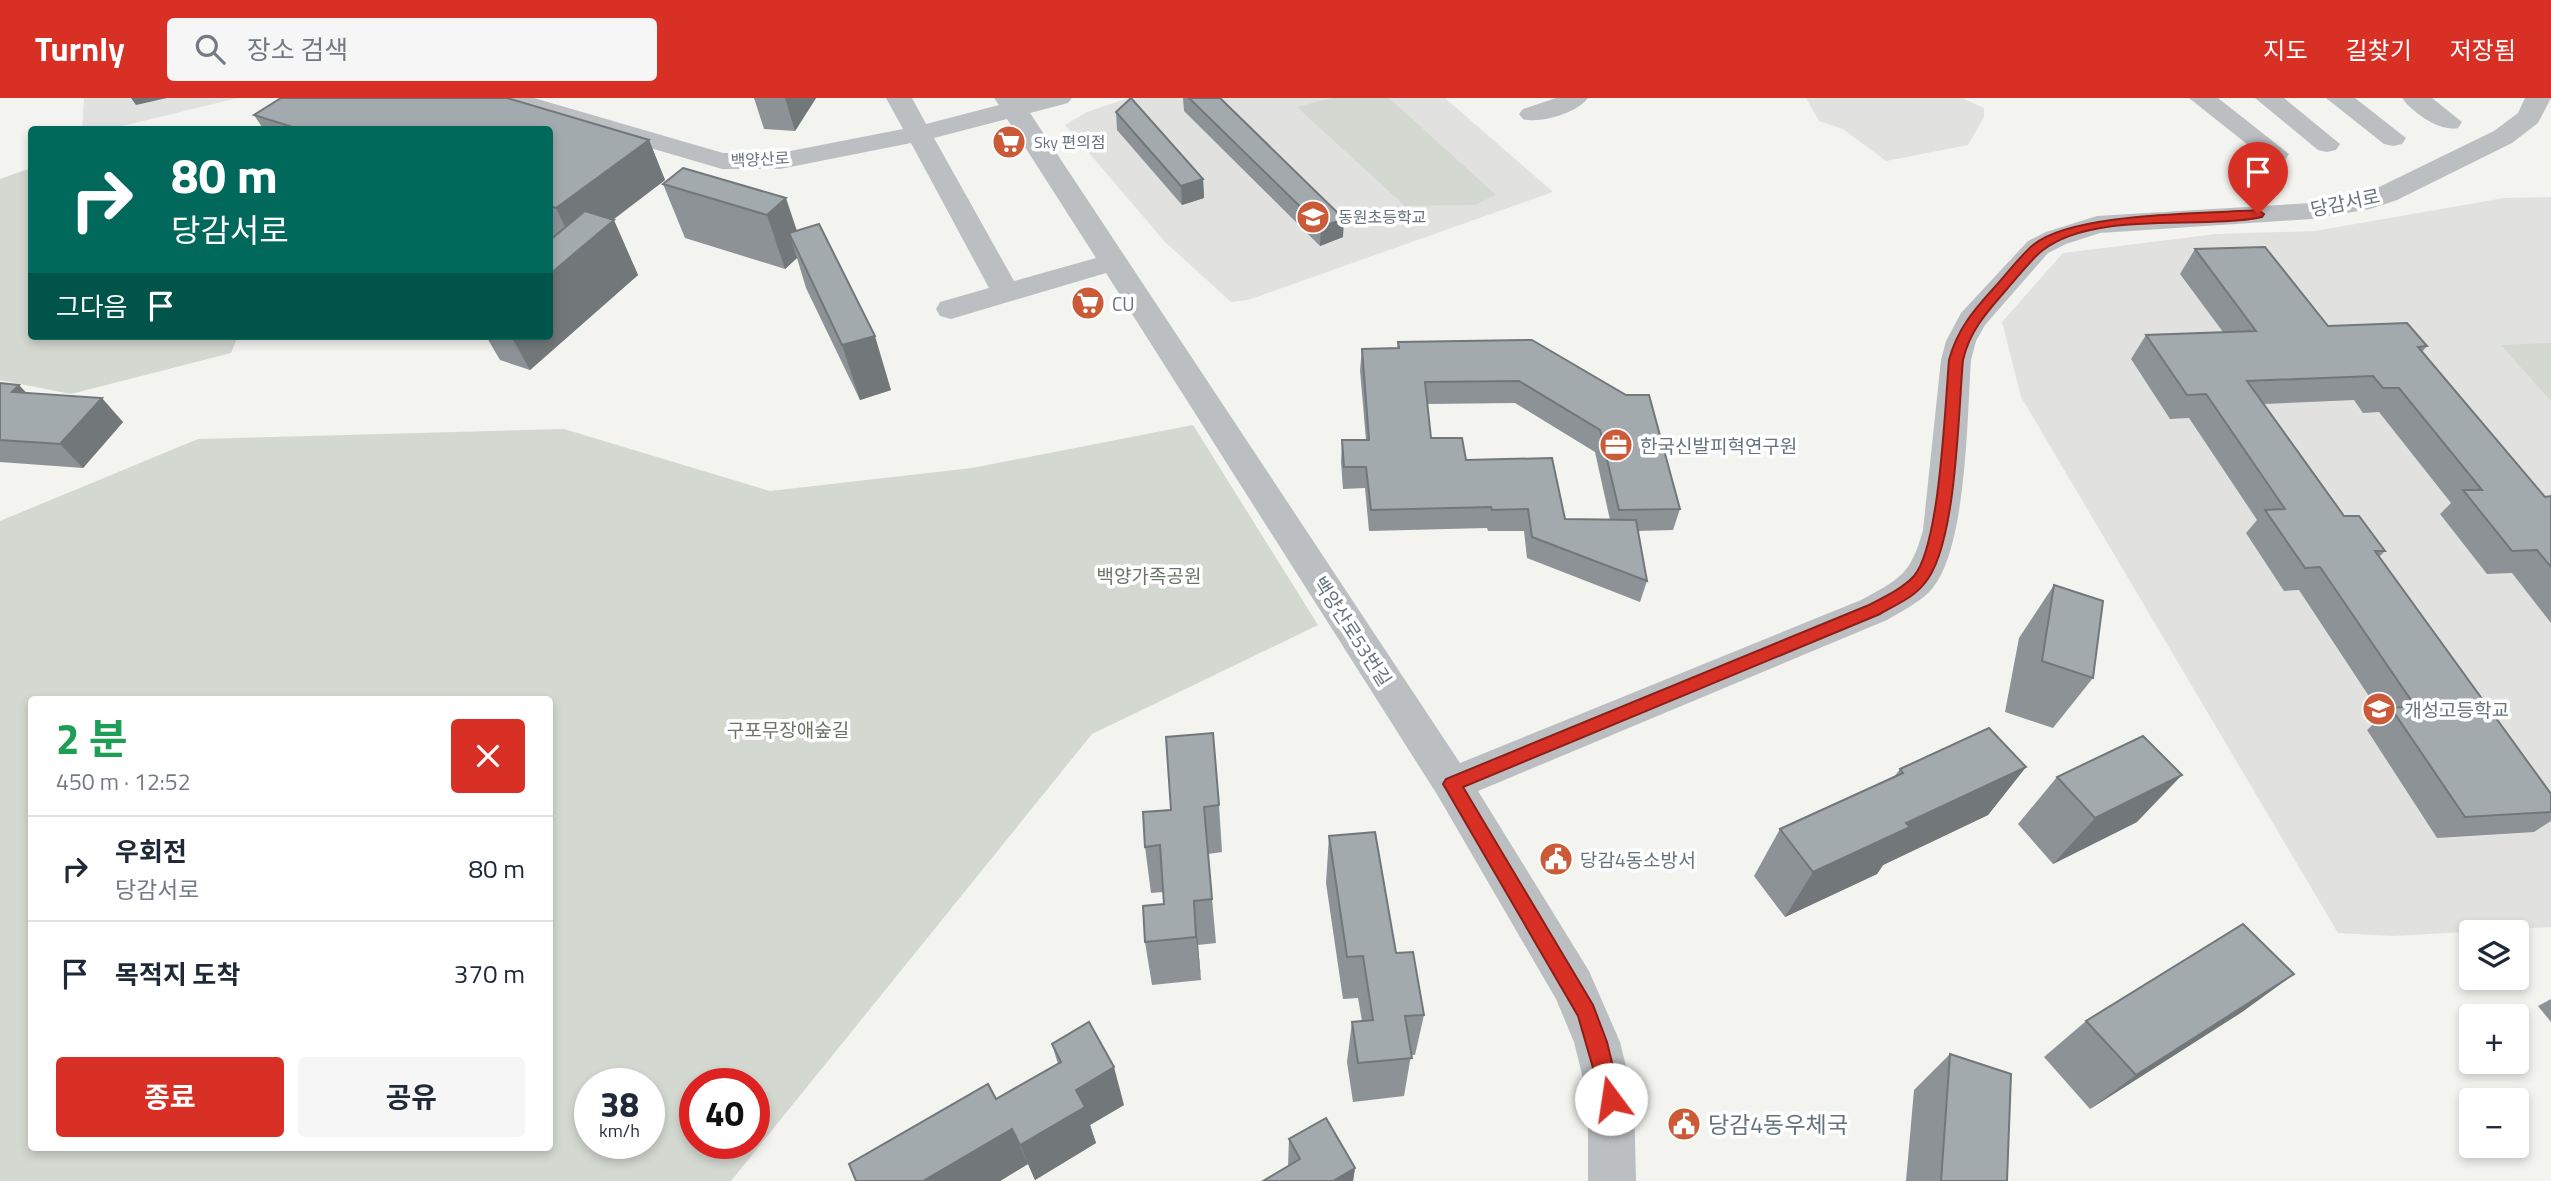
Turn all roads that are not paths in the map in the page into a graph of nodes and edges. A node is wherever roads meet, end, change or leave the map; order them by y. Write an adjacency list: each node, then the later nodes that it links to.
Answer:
1 (506, 98): 13 (street, 백양산로)
2 (899, 98): 13 (street)
3 (1059, 98): 10 (street, 백양산로)
4 (1575, 98): 11 (street)
5 (2202, 98): 16 (street)
6 (2268, 98): 15 (street)
7 (2339, 98): 14 (street)
8 (2415, 98): 12 (street)
9 (2538, 98): 20 (street, 당감서로)
10 (1011, 104): 13 (street, 백양산로); 17 (street, 백양산로53번길)
11 (1532, 114)
12 (2449, 122)
13 (918, 134): 18 (street)
14 (2393, 138)
15 (2327, 144)
16 (2276, 153)
17 (1114, 262): 18 (street); 20 (street, 백양산로53번길)
18 (1006, 293): 19 (street)
19 (951, 309)
20 (1452, 784): 21 (street, 백양산로53번길)
21 (1612, 1181)

